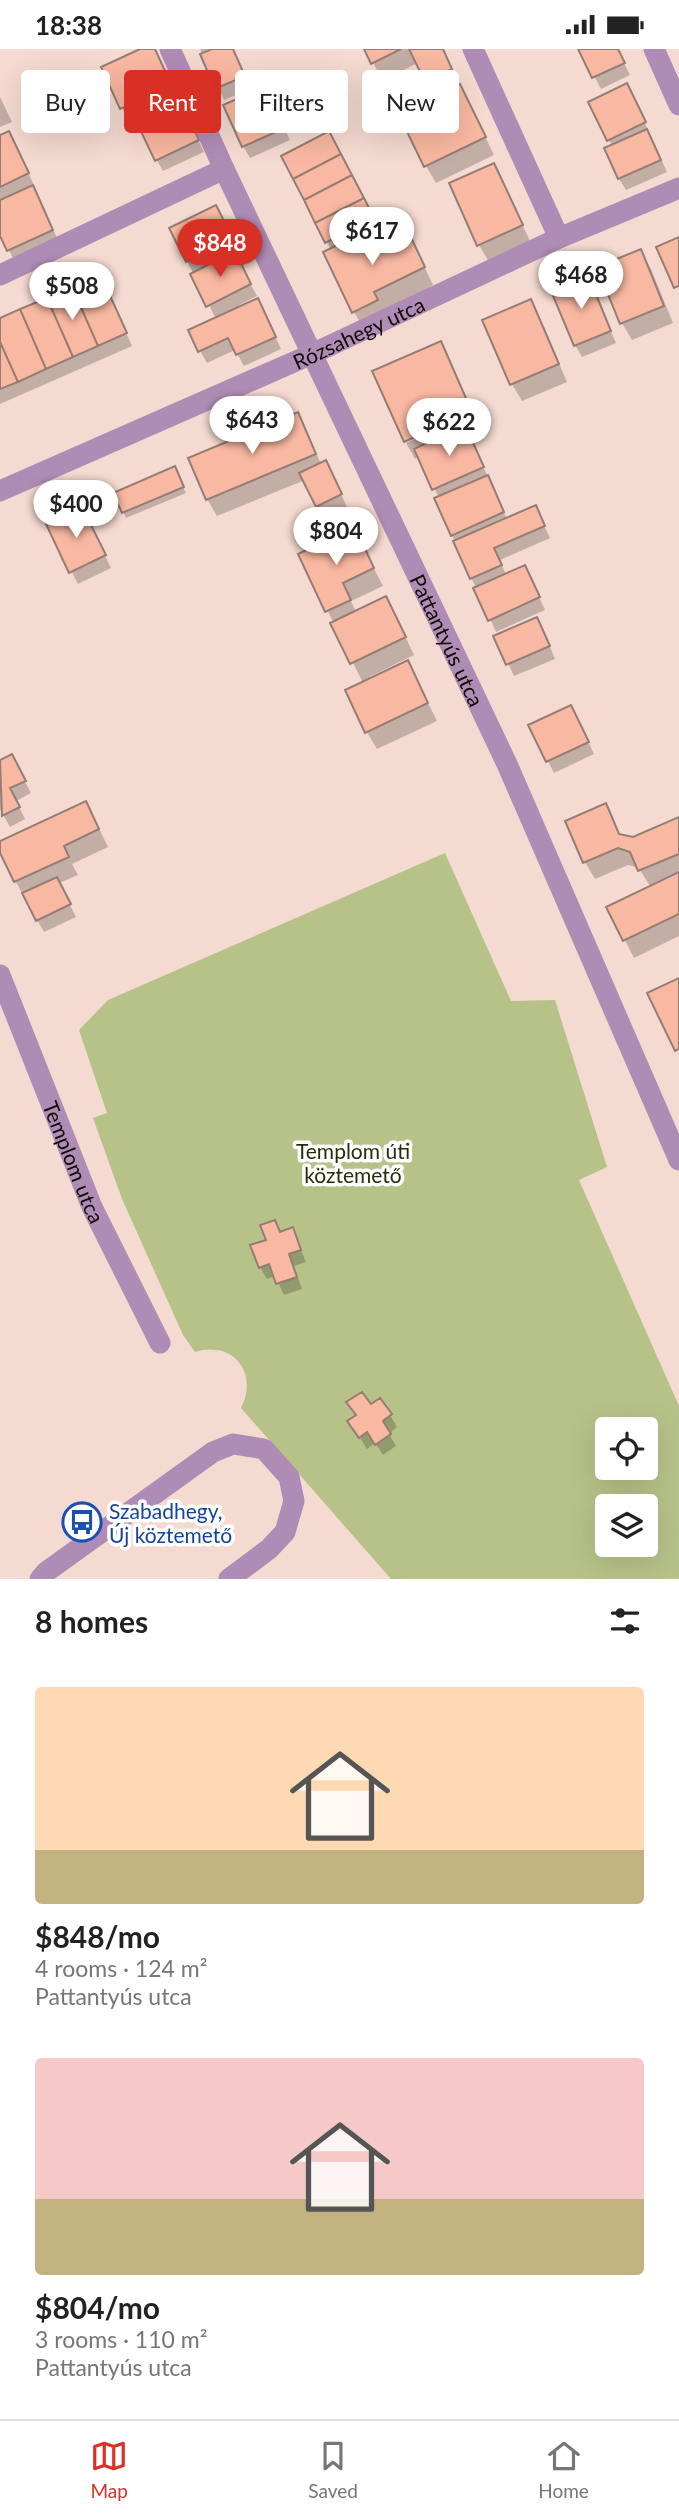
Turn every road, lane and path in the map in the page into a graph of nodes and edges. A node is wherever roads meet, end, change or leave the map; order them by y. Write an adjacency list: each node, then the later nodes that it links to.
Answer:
1 (170, 49): 5 (street, Pattantyús utca)
2 (473, 49): 7 (street)
3 (654, 49): 4 (street)
4 (679, 105)
5 (224, 169): 8 (street); 9 (street, Pattantyús utca)
6 (679, 188): 7 (street, Rózsahegy utca)
7 (559, 238): 9 (street, Rózsahegy utca)
8 (0, 275)
9 (312, 354): 10 (street, Rózsahegy utca); 12 (street, Pattantyús utca)
10 (0, 491)
11 (0, 975): 13 (street, Templom utca)
12 (679, 1160)
13 (160, 1343)
14 (40, 1579): 15 (street)
15 (229, 1579)

